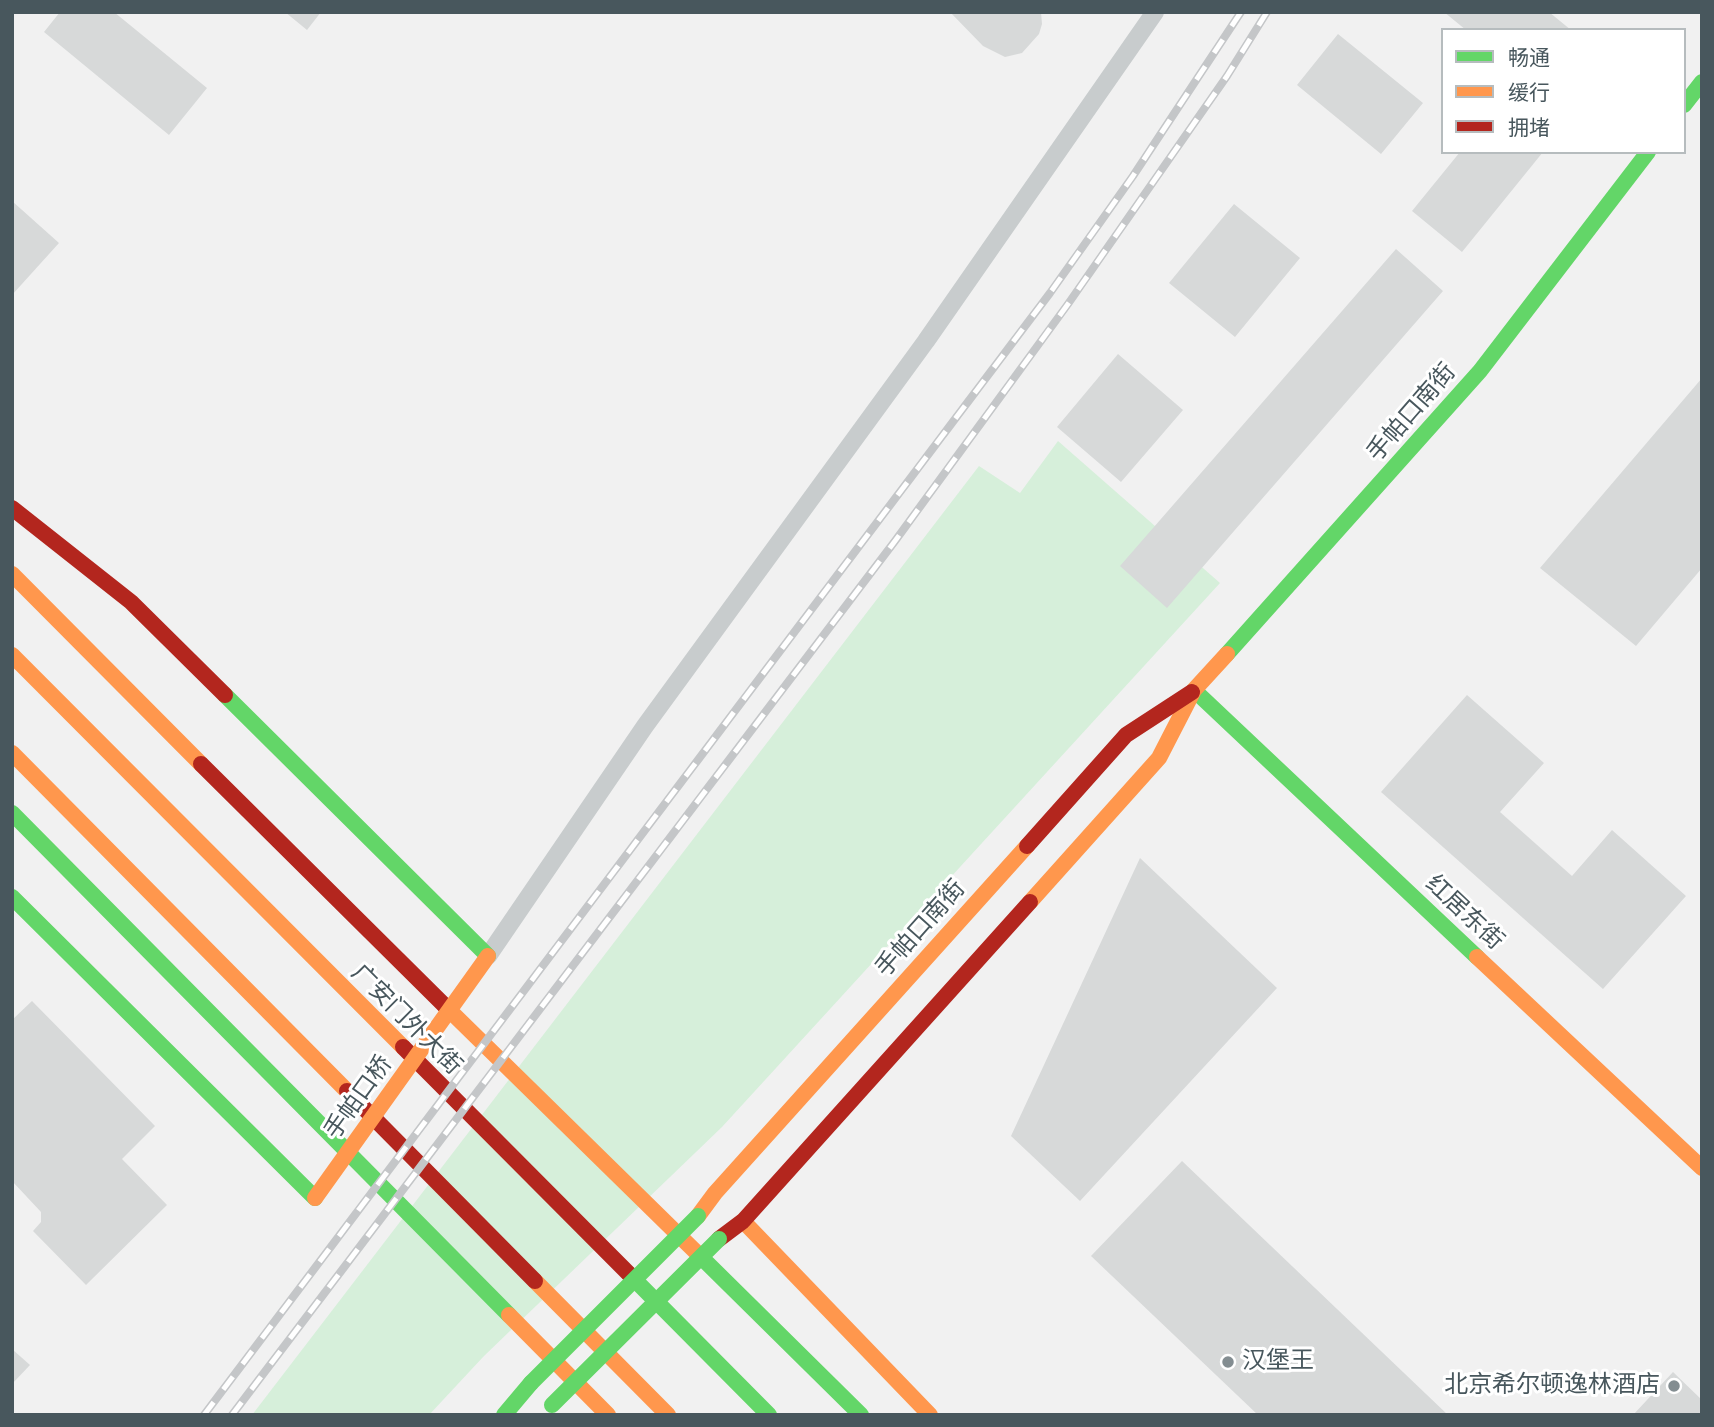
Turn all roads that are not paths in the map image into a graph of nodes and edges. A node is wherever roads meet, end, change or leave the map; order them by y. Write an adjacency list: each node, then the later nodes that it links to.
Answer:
1 (1155, 12): 12 (lane)
2 (1702, 82): 3 (main road)
3 (1686, 102)
4 (1646, 154): 8 (main road, 手帕口南街)
5 (12, 508): 12 (main road)
6 (12, 575): 20 (main road)
7 (12, 656): 19 (main road, 广安门外大街)
8 (1194, 690): 13 (main road, 红居东街); 14 (main road, 手帕口南街); 16 (main road, 手帕口南街, bridge)
9 (12, 753): 18 (main road)
10 (12, 813): 17 (main road)
11 (12, 897): 12 (main road, 手帕口桥, bridge)
12 (488, 956)
13 (1702, 1168)
14 (743, 1221): 15 (main road, 手帕口南街, bridge); 21 (main road)
15 (549, 1410)
16 (504, 1415)
17 (608, 1415)
18 (668, 1415)
19 (769, 1415)
20 (861, 1415)
21 (930, 1415)

